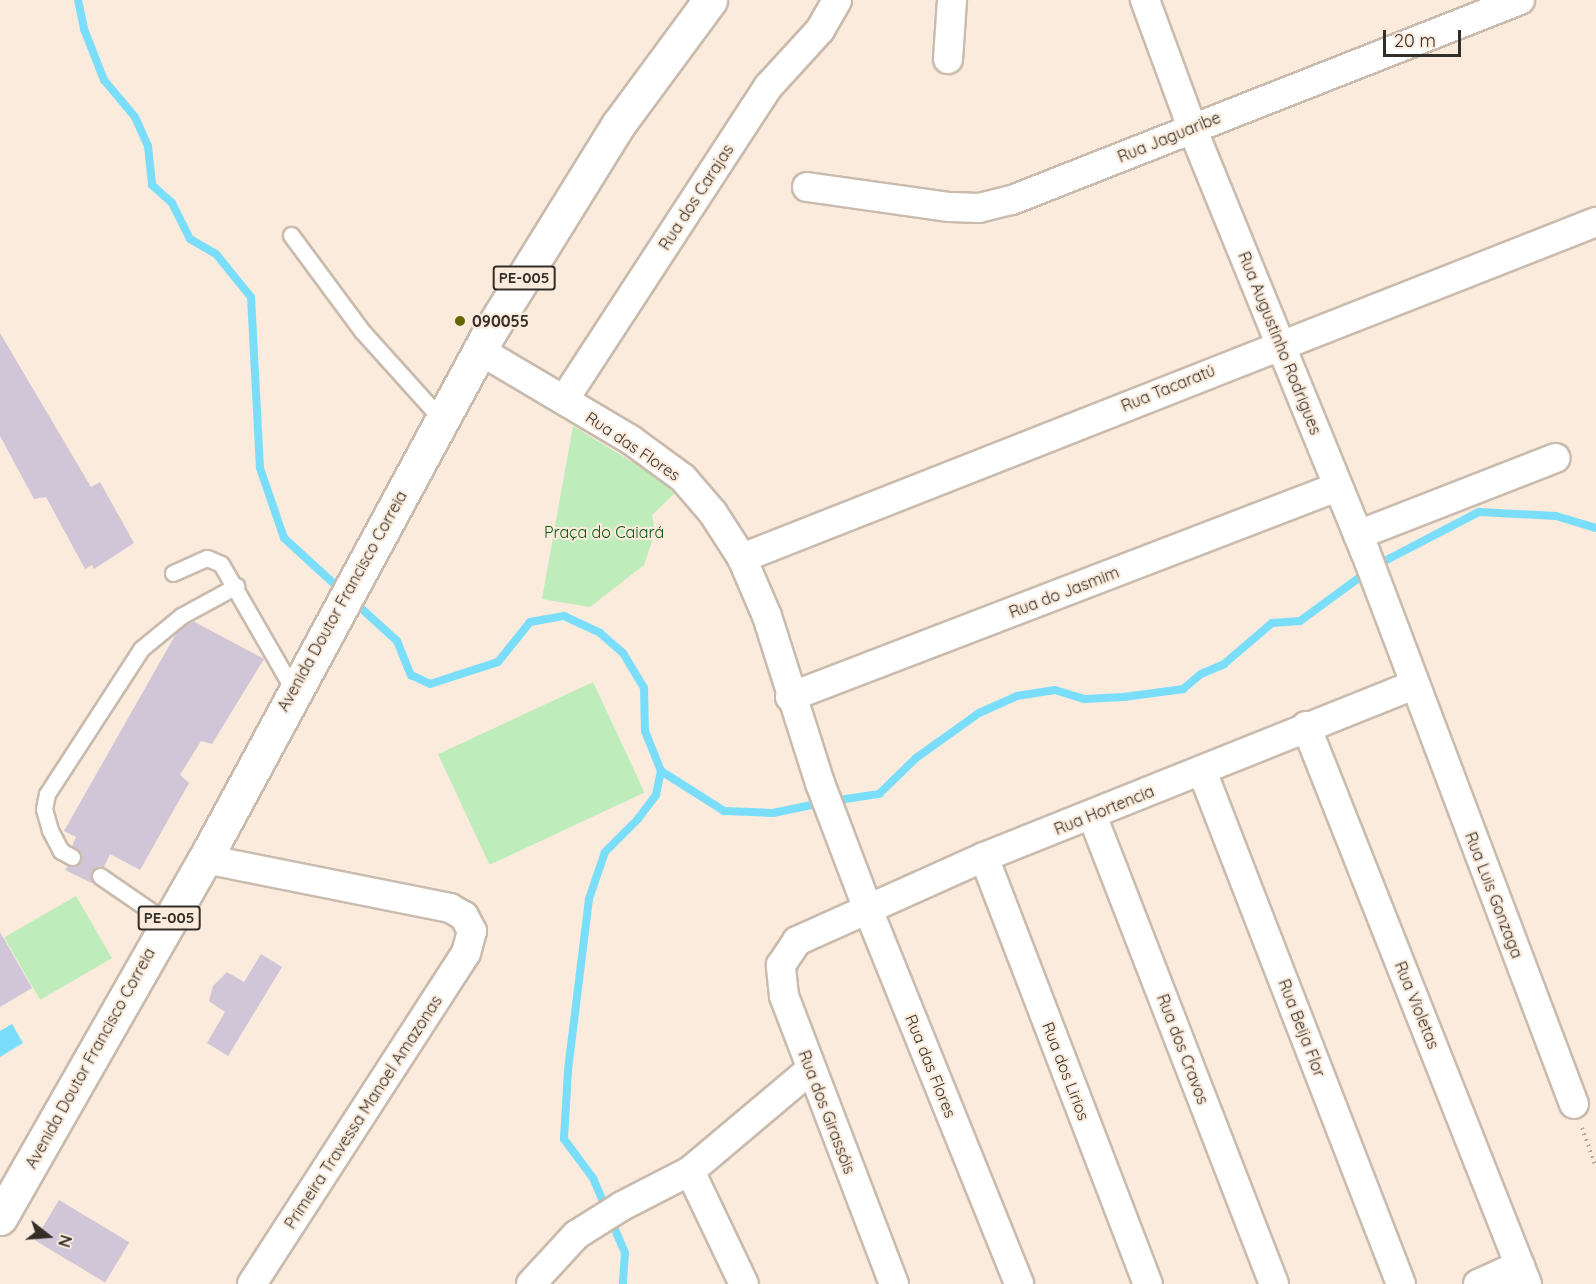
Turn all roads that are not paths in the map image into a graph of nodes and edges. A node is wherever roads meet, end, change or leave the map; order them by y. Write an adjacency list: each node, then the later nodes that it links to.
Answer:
1 (710, 0): 12 (main road, Avenida Doutor Francisco Correia / PE-005)
2 (837, 0): 13 (street, Rua dos Carajas)
3 (952, 0): 6 (street)
4 (1145, 0): 7 (street, Rua Augustinho Rodrigues)
5 (1520, 0): 7 (street, Rua Jaguaribe)
6 (948, 59)
7 (1192, 128): 8 (street, Rua Jaguaribe); 11 (street, Rua Augustinho Rodrigues)
8 (807, 187)
9 (1596, 222): 11 (street, Rua Tacaratú)
10 (291, 234): 14 (lane)
11 (1283, 343): 16 (street, Rua Augustinho Rodrigues); 18 (street, Rua Tacaratú)
12 (479, 350): 13 (street, Rua das Flores); 14 (main road, Avenida Doutor Francisco Correia / PE-005)
13 (564, 400): 18 (street, Rua das Flores)
14 (442, 420): 22 (main road, Avenida Doutor Francisco Correia / PE-005)
15 (1556, 458): 17 (street)
16 (1337, 487): 17 (street, Rua Augustinho Rodrigues); 23 (street, Rua do Jasmim)
17 (1361, 543): 21 (street, Rua Augustinho Rodrigues)
18 (742, 558): 23 (street, Rua das Flores)
19 (173, 573): 20 (lane)
20 (236, 586): 22 (lane); 27 (lane)
21 (1414, 686): 24 (street, Rua Hortencia); 35 (street, Rua Luis Gonzaga)
22 (293, 689): 29 (main road, Avenida Doutor Francisco Correia / PE-005)
23 (790, 697): 31 (street, Rua das Flores)
24 (1306, 726): 25 (street, Rua Hortencia); 38 (street, Rua Violetas)
25 (1202, 771): 26 (street, Rua Hortencia); 46 (street, Rua Beija Flor)
26 (1092, 815): 28 (street, Rua Hortencia); 45 (street, Rua dos Cravos)
27 (67, 854)
28 (984, 857): 31 (street, Rua Hortencia); 44 (street, Rua dos Lirios)
29 (205, 859): 32 (main road, Avenida Doutor Francisco Correia / PE-005); 39 (street, Primeira Travessa Manoel Amazonas)
30 (100, 876): 32 (lane)
31 (867, 907): 33 (street, Rua Hortencia); 43 (street, Rua das Flores)
32 (167, 922): 37 (main road, Avenida Doutor Francisco Correia / PE-005)
33 (797, 941): 34 (street, Rua dos Girassóis)
34 (810, 1070): 36 (street); 42 (street, Rua dos Girassóis)
35 (1574, 1104)
36 (690, 1171): 40 (street); 41 (street)
37 (0, 1218)
38 (1524, 1275): 47 (street)
39 (252, 1284)
40 (531, 1284)
41 (744, 1284)
42 (894, 1284)
43 (1019, 1284)
44 (1148, 1284)
45 (1274, 1284)
46 (1401, 1284)
47 (1478, 1284)

